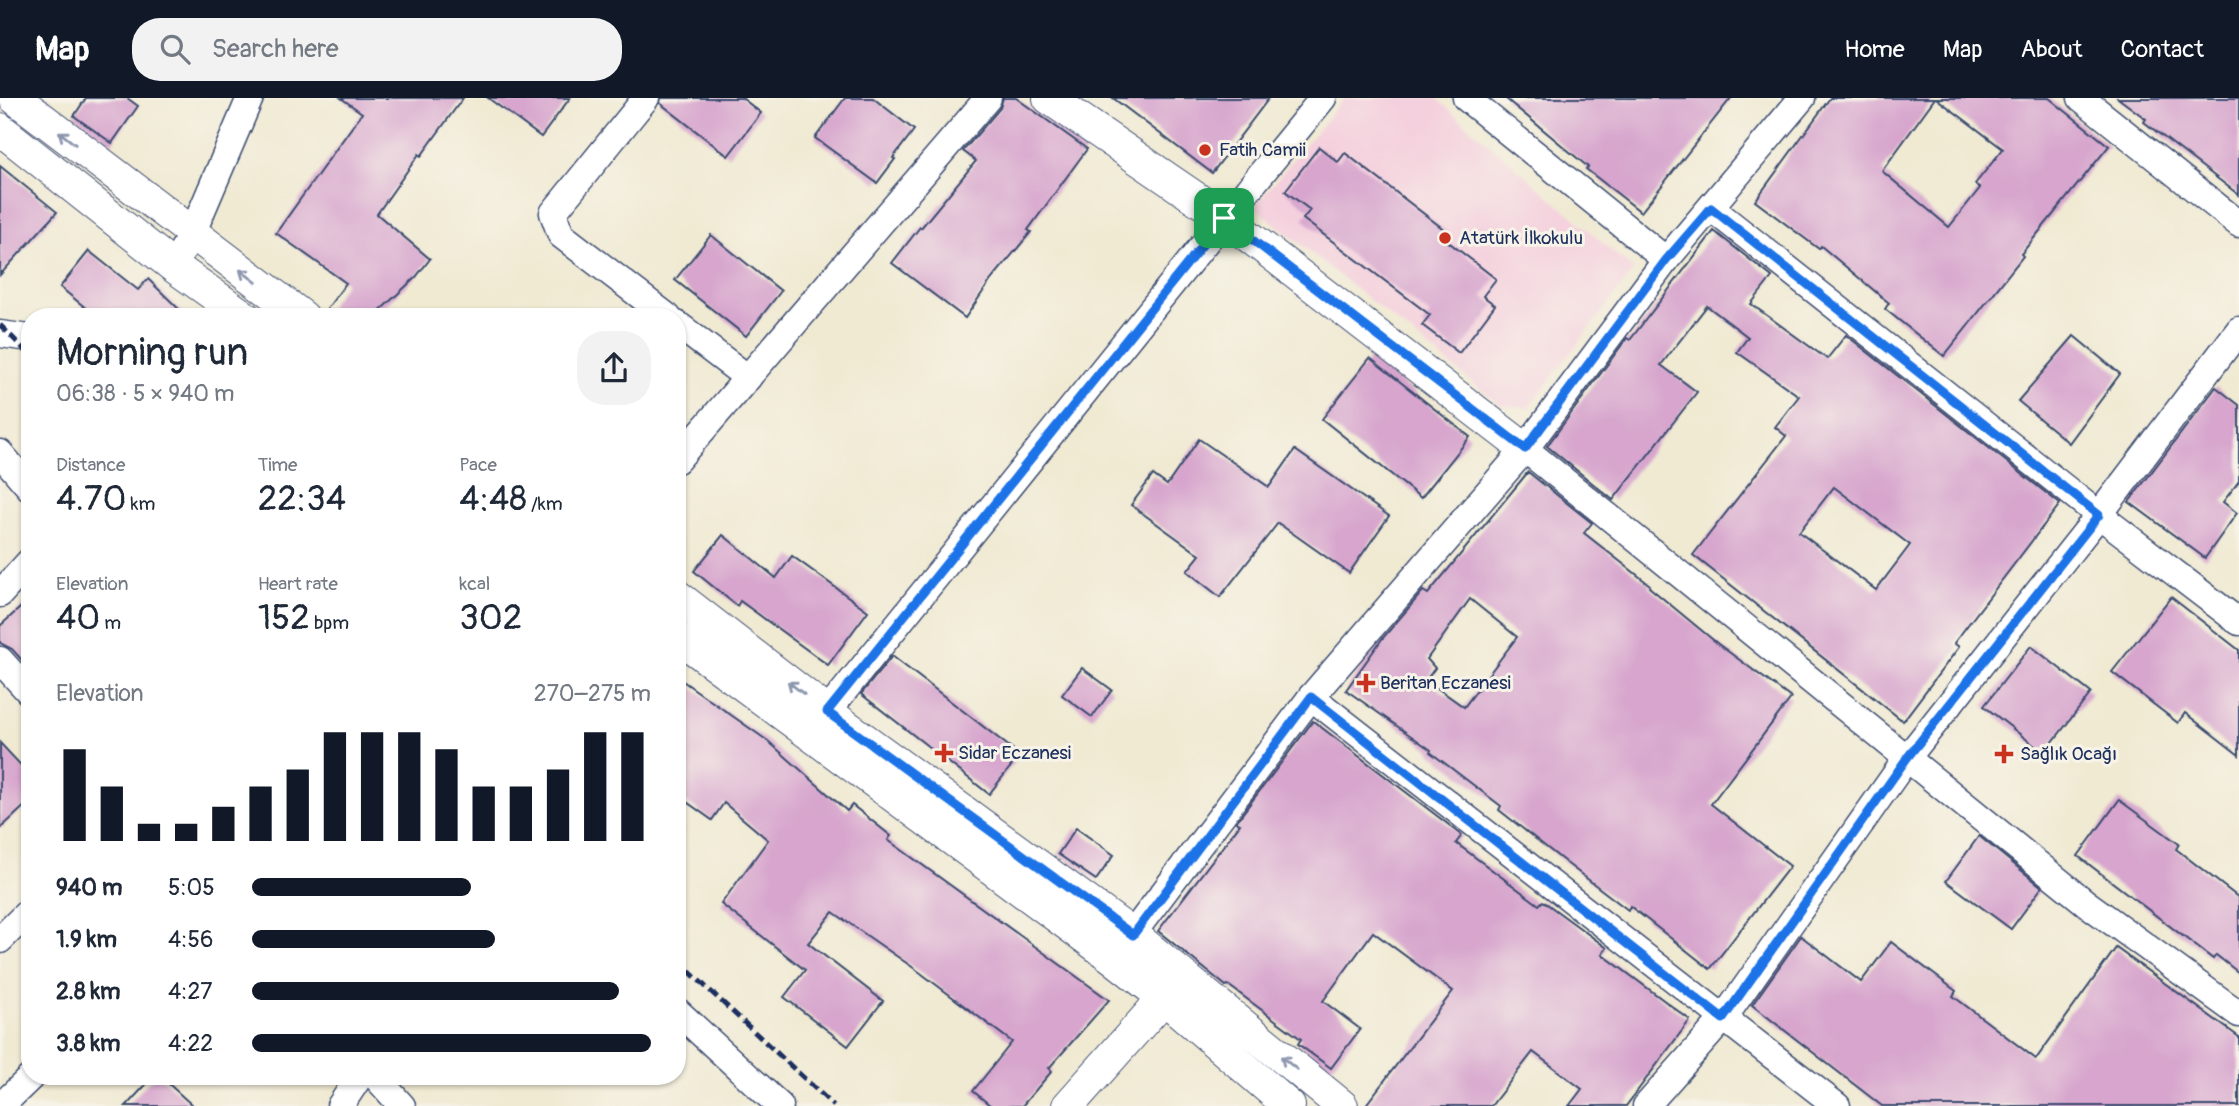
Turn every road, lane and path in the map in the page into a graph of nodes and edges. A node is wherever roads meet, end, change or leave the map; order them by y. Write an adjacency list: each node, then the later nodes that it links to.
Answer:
1 (15, 98): 14 (street, one-way to 1)
2 (250, 98): 14 (street)
3 (646, 98): 19 (street)
4 (988, 98): 24 (street)
5 (1049, 98): 12 (street)
6 (1324, 98): 12 (street)
7 (1466, 98): 15 (street)
8 (1802, 98): 11 (street)
9 (2081, 98): 13 (street)
10 (0, 129): 16 (street)
11 (1711, 208): 15 (street); 29 (street)
12 (1224, 218): 25 (street); 38 (street)
13 (2239, 225)
14 (191, 234): 16 (street); 18 (street, one-way to 14)
15 (1666, 260): 25 (street)
16 (173, 266): 17 (street)
17 (226, 308)
18 (291, 308)
19 (656, 308)
20 (2239, 330): 29 (street)
21 (686, 331): 24 (street)
22 (0, 334): 23 (street)
23 (21, 337)
24 (748, 378): 26 (street)
25 (1525, 449): 37 (street); 39 (street)
26 (686, 450)
27 (0, 453): 28 (street)
28 (21, 478)
29 (2099, 515): 33 (street); 39 (street)
30 (21, 571): 31 (street)
31 (0, 594)
32 (686, 603): 38 (street, one-way to 32)
33 (2239, 622)
34 (686, 642): 42 (street)
35 (0, 660): 36 (street)
36 (21, 683)
37 (1311, 697): 42 (street); 46 (street)
38 (827, 712): 42 (street)
39 (1907, 758): 44 (street); 46 (street)
40 (21, 919): 41 (street)
41 (0, 940)
42 (1123, 947): 43 (street); 56 (street, one-way to 42)
43 (1164, 998): 54 (street); 55 (street)
44 (2239, 1014)
45 (686, 1019): 53 (street)
46 (1723, 1019): 57 (street); 58 (street)
47 (23, 1085): 50 (street)
48 (354, 1085): 51 (street)
49 (383, 1085): 52 (street)
50 (3, 1104)
51 (340, 1106)
52 (402, 1106)
53 (780, 1106)
54 (1068, 1106)
55 (1289, 1106)
56 (1342, 1106)
57 (1646, 1106)
58 (1837, 1106)

